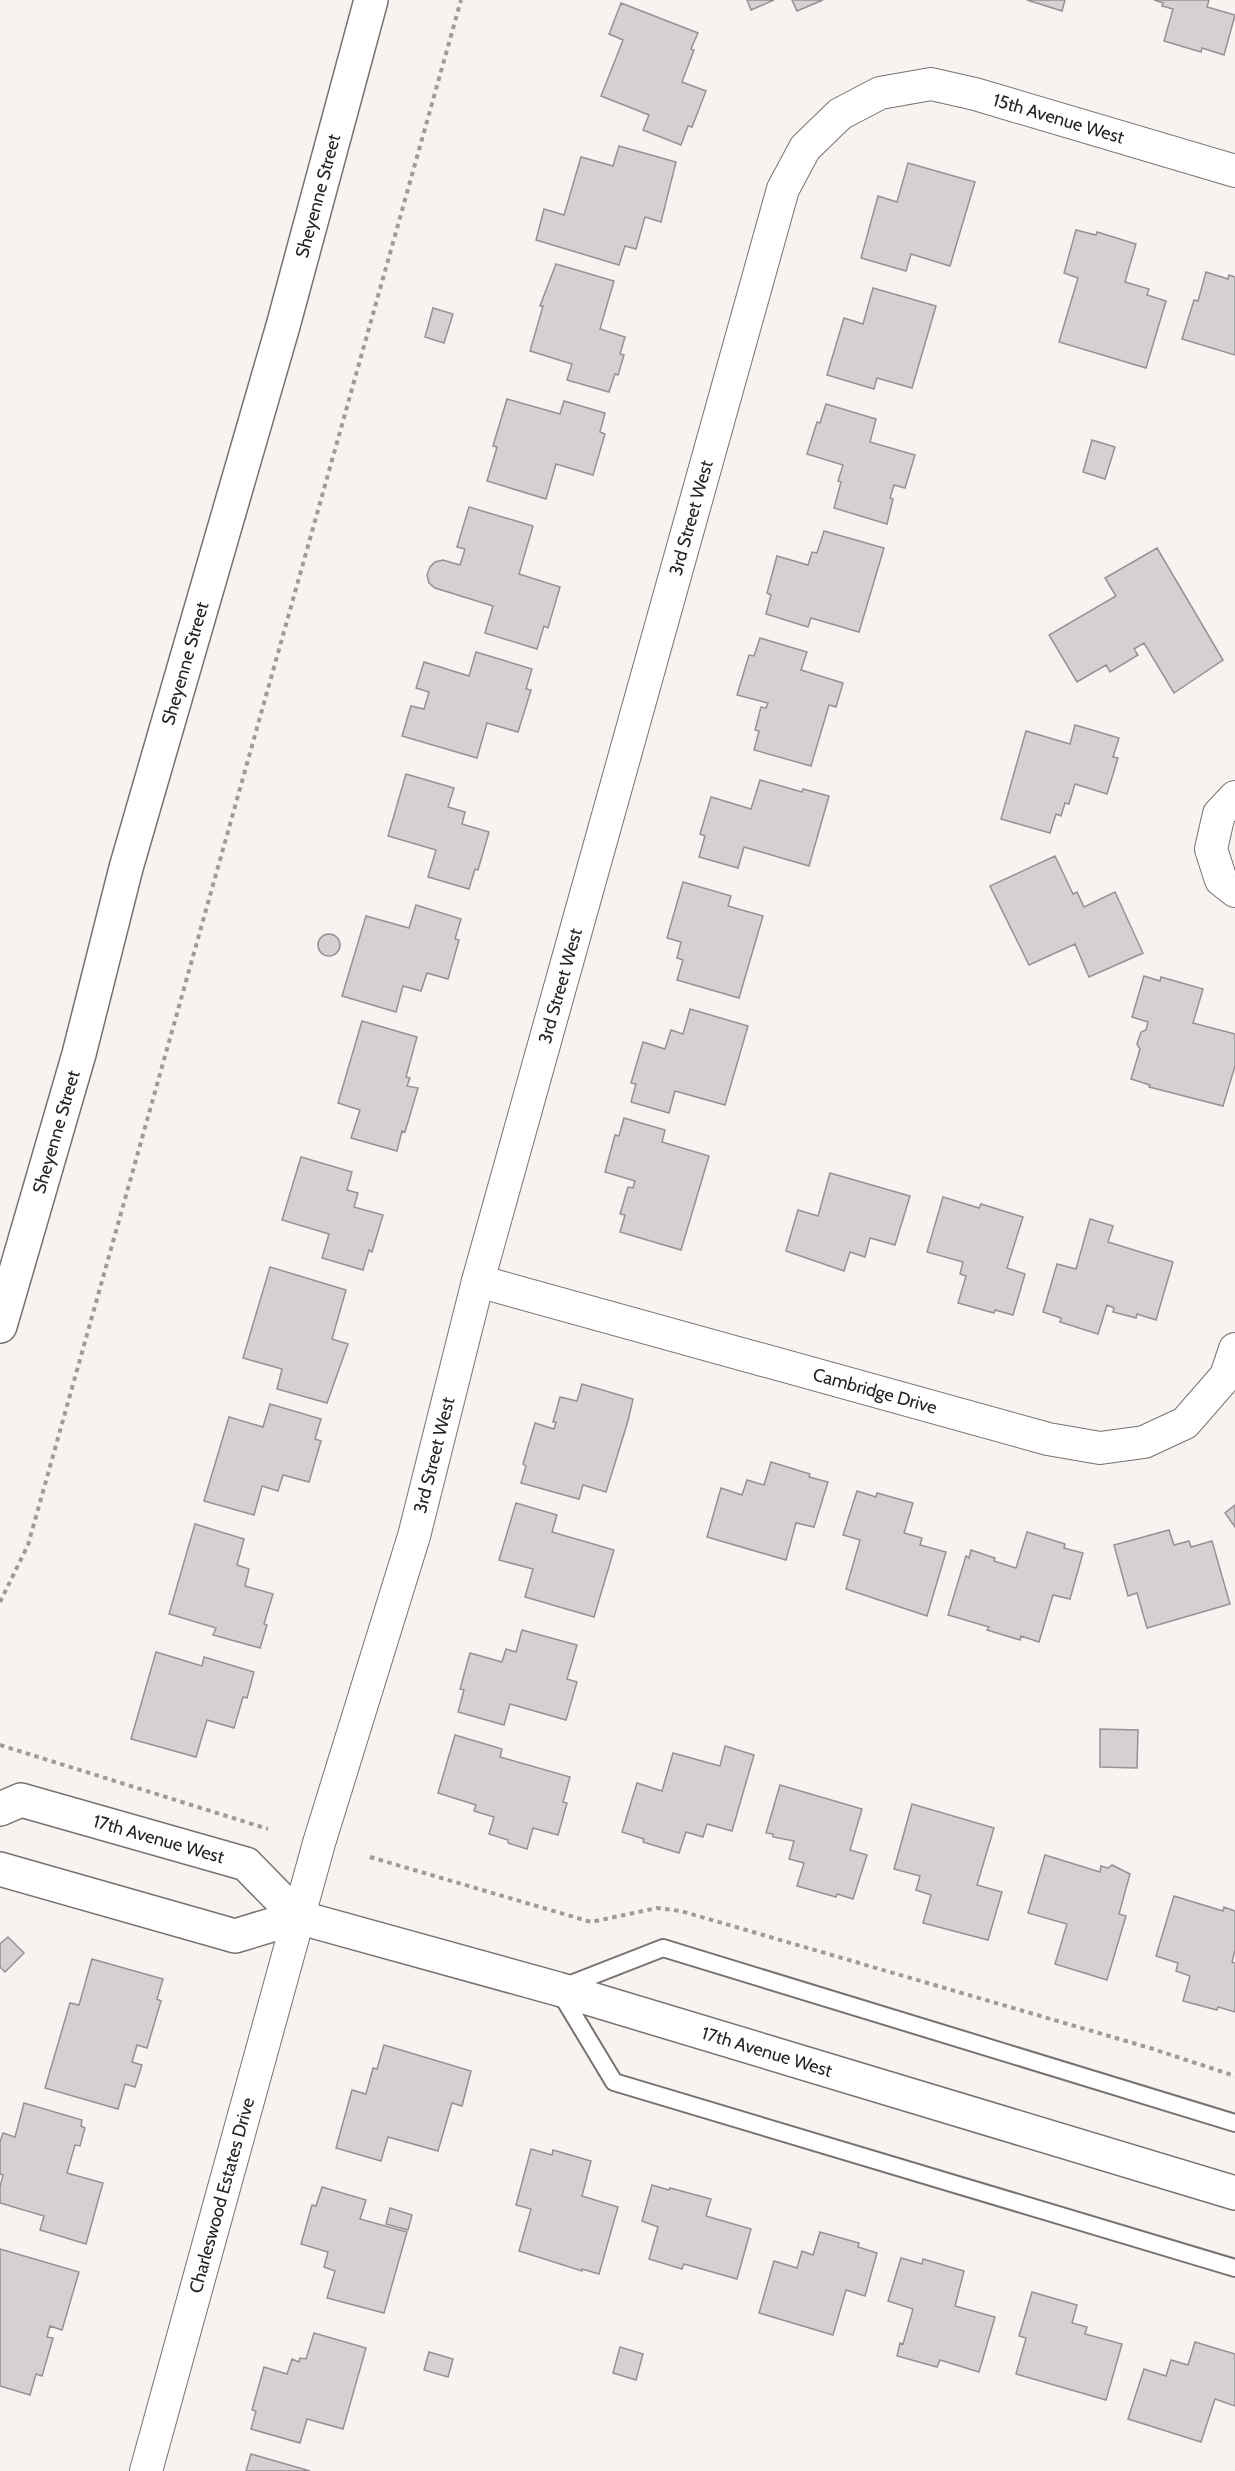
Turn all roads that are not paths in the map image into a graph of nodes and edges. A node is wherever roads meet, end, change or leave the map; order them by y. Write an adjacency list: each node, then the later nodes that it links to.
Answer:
1 (371, 0): 7 (street, Sheyenne Street)
2 (880, 93): 3 (street, 15th Avenue West); 6 (street, 3rd Street West)
3 (1235, 171)
4 (1235, 797): 5 (street)
5 (1235, 891)
6 (478, 1281): 8 (street, Cambridge Drive); 11 (street, 3rd Street West)
7 (0, 1326)
8 (1235, 1348)
9 (0, 1809): 11 (street, 17th Avenue West)
10 (0, 1869): 11 (street)
11 (298, 1917): 12 (street, 17th Avenue West); 16 (street, Charleswood Estates Drive)
12 (558, 1989): 13 (lane); 14 (street, 17th Avenue West); 15 (lane)
13 (1235, 2123)
14 (1235, 2193)
15 (1235, 2268)
16 (146, 2471)

